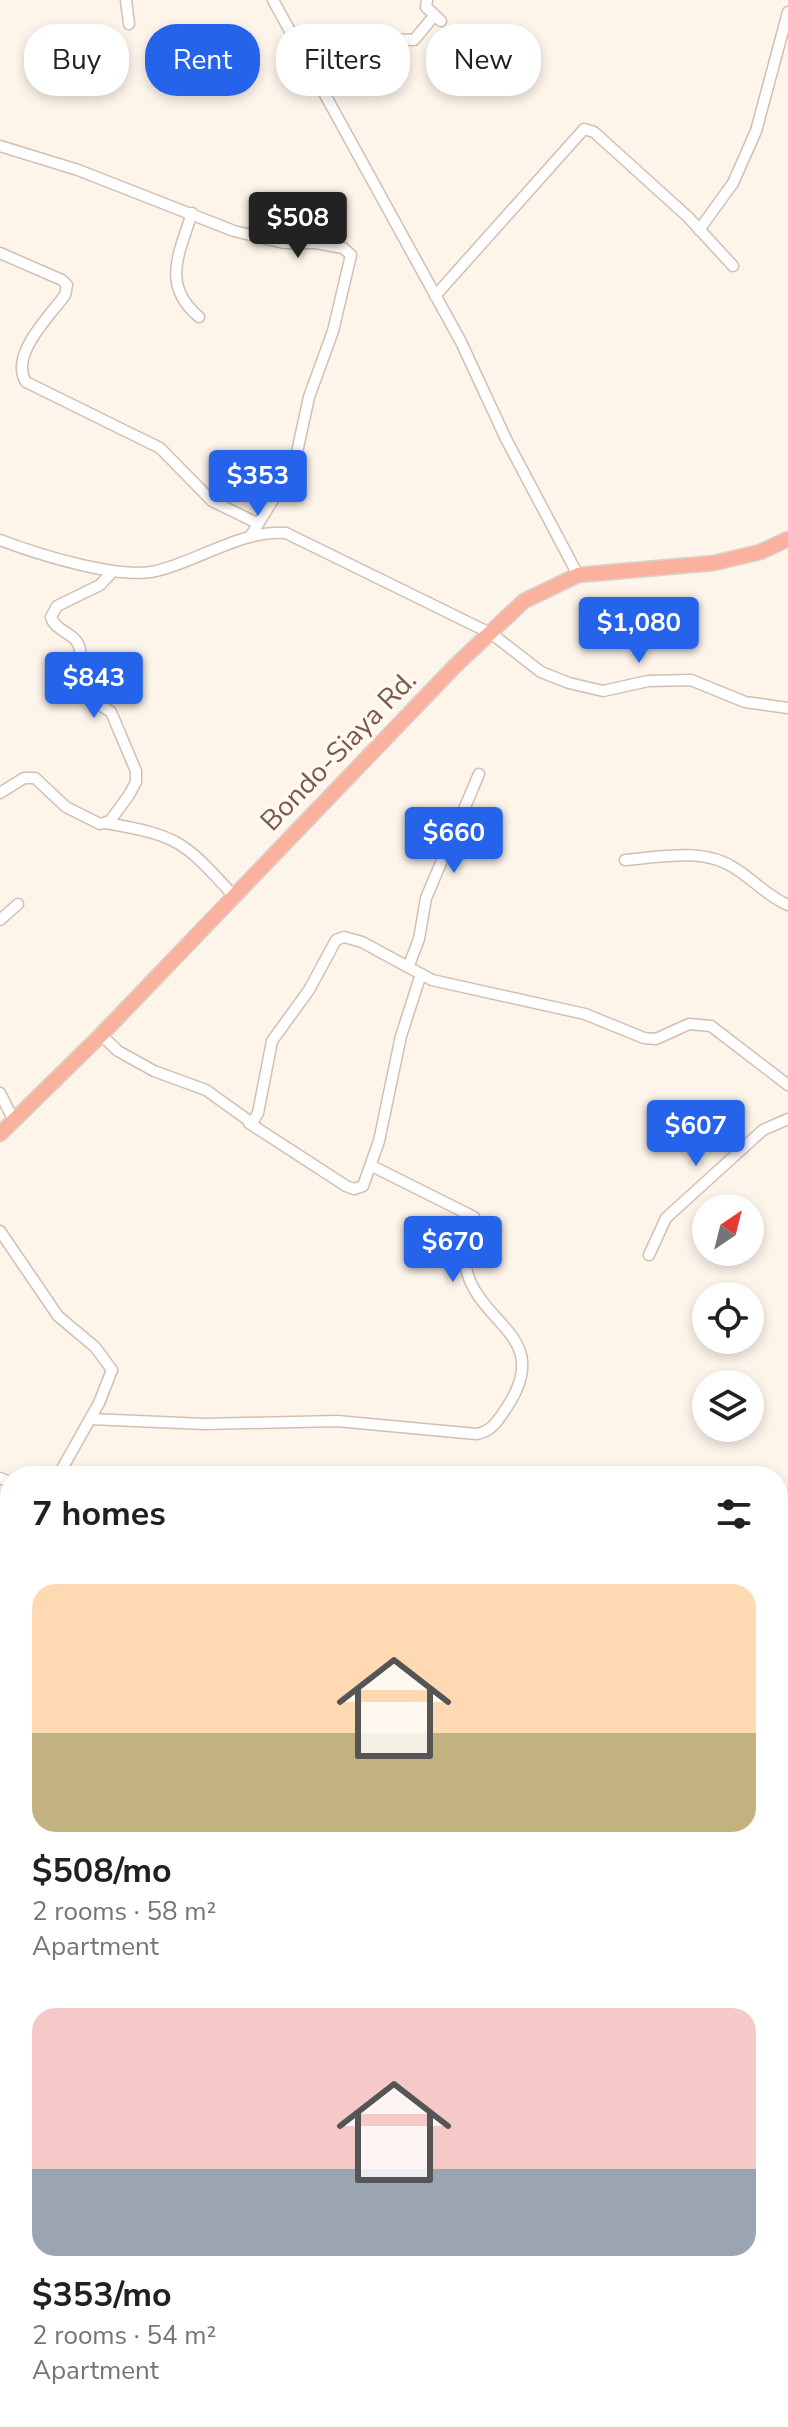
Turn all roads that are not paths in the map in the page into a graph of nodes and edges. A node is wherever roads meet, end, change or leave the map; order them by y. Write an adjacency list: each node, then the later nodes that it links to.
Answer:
1 (126, 0): 5 (street)
2 (273, 0): 6 (street)
3 (427, 0): 7 (street)
4 (788, 12): 11 (street)
5 (129, 24)
6 (286, 24)
7 (410, 40)
8 (326, 96): 14 (street)
9 (0, 146): 10 (street)
10 (192, 213): 15 (street); 16 (street)
11 (699, 230): 13 (street); 14 (street)
12 (0, 253): 16 (street)
13 (733, 266)
14 (435, 296): 21 (street)
15 (199, 317)
16 (257, 523): 17 (street)
17 (250, 537): 20 (street); 22 (street)
18 (788, 539): 21 (highway, Bondo-Siaya Rd.)
19 (0, 540): 20 (street)
20 (112, 572): 26 (street)
21 (578, 575): 22 (highway, Bondo-Siaya Rd.)
22 (492, 634): 23 (street); 28 (highway, Bondo-Siaya Rd.)
23 (788, 708)
24 (479, 774): 32 (street)
25 (0, 793): 26 (street)
26 (106, 823): 28 (street)
27 (625, 860): 30 (street)
28 (234, 896): 34 (highway, Bondo-Siaya Rd.)
29 (18, 904): 31 (street)
30 (788, 905)
31 (0, 920)
32 (409, 965): 33 (street); 39 (street)
33 (421, 974): 35 (street); 41 (street)
34 (101, 1035): 38 (highway, Bondo-Siaya Rd.); 39 (street)
35 (788, 1085)
36 (0, 1093): 38 (street)
37 (788, 1119): 43 (street)
38 (14, 1121): 40 (highway, Bondo-Siaya Rd.)
39 (249, 1123): 41 (street)
40 (0, 1134)
41 (372, 1166): 44 (street)
42 (0, 1231): 44 (street)
43 (649, 1255)
44 (90, 1419): 45 (street)
45 (64, 1466)

